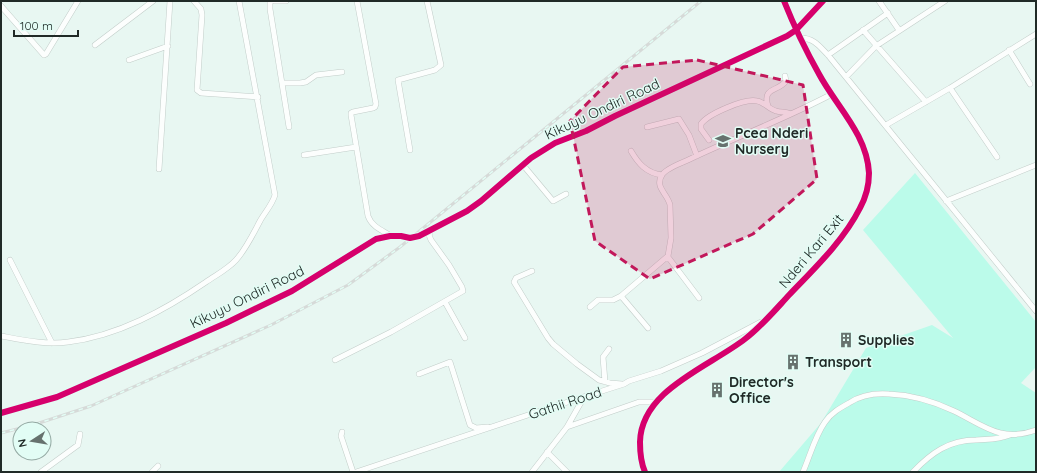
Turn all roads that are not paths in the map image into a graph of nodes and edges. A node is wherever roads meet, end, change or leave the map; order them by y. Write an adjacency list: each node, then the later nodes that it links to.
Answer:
1 (78, 1): 15 (street)
2 (153, 1): 22 (street)
3 (170, 1): 23 (street)
4 (194, 1): 35 (street)
5 (239, 1): 35 (street)
6 (270, 1): 31 (street)
7 (274, 1): 8 (street)
8 (286, 1)
9 (358, 1): 43 (street)
10 (427, 1): 44 (street)
11 (784, 1): 17 (street, Nderi Kari Exit)
12 (824, 1): 17 (street, Kikuyu Ondiri Road)
13 (879, 1): 16 (street)
14 (945, 1): 19 (street)
15 (1, 6)
16 (888, 13): 18 (street); 19 (street)
17 (796, 30): 21 (street, Nderi Kari Exit); 49 (street, Kikuyu Ondiri Road)
18 (863, 30): 24 (street); 26 (street)
19 (900, 30): 24 (street)
20 (1036, 34): 25 (street)
21 (801, 38): 26 (street); 34 (street, Nderi Kari Exit)
22 (95, 45)
23 (168, 46): 27 (street); 51 (street)
24 (876, 46): 30 (street); 36 (street)
25 (1009, 50): 32 (street); 33 (street)
26 (828, 55): 30 (street)
27 (129, 60)
28 (342, 72): 31 (street)
29 (785, 76): 37 (street)
30 (846, 77): 39 (street)
31 (282, 83): 40 (street)
32 (1030, 84)
33 (950, 88): 36 (street); 48 (street)
34 (832, 94): 38 (street); 65 (street, Nderi Kari Exit)
35 (258, 97): 69 (street)
36 (926, 102): 39 (street)
37 (768, 106): 38 (street); 42 (street)
38 (790, 114): 47 (street)
39 (886, 125): 54 (street)
40 (290, 127)
41 (647, 127): 47 (street)
42 (709, 140)
43 (356, 147): 46 (street); 56 (street)
44 (410, 150)
45 (631, 151): 52 (street)
46 (304, 155)
47 (697, 156): 52 (street)
48 (997, 157)
49 (523, 165): 53 (street); 55 (street, Kikuyu Ondiri Road)
50 (1036, 165): 54 (street)
51 (159, 169)
52 (662, 175): 57 (street)
53 (566, 194)
54 (946, 201): 64 (street)
55 (431, 230): 56 (street, Kikuyu Ondiri Road); 62 (street)
56 (391, 236): 77 (street, Kikuyu Ondiri Road)
57 (668, 257): 60 (street); 61 (street)
58 (10, 260): 69 (street)
59 (532, 272): 73 (street)
60 (621, 296): 63 (street); 66 (street)
61 (699, 298)
62 (445, 302): 68 (street); 71 (street)
63 (590, 307)
64 (1036, 311)
65 (767, 319): 74 (street, Gathii Road); 76 (street, Nderi Kari Exit)
66 (648, 328)
67 (1, 336): 69 (street)
68 (465, 338)
69 (52, 343)
70 (610, 349): 73 (street)
71 (335, 360)
72 (418, 374): 79 (street)
73 (605, 382): 74 (street)
74 (624, 384): 75 (street, Gathii Road)
75 (584, 396): 78 (street); 79 (street, Gathii Road)
76 (656, 402): 78 (street); 92 (street, Nderi Kari Exit)
77 (1, 413)
78 (567, 427): 84 (street)
79 (492, 428): 89 (street, Gathii Road)
80 (1036, 430): 83 (street)
81 (342, 432): 88 (street)
82 (80, 434): 86 (street)
83 (1011, 434): 93 (street); 94 (street)
84 (547, 452): 90 (street); 91 (street)
85 (158, 466): 87 (street)
86 (41, 472)
87 (152, 472)
88 (353, 472)
89 (356, 472)
90 (532, 472)
91 (567, 472)
92 (645, 472)
93 (803, 472)
94 (913, 472)

